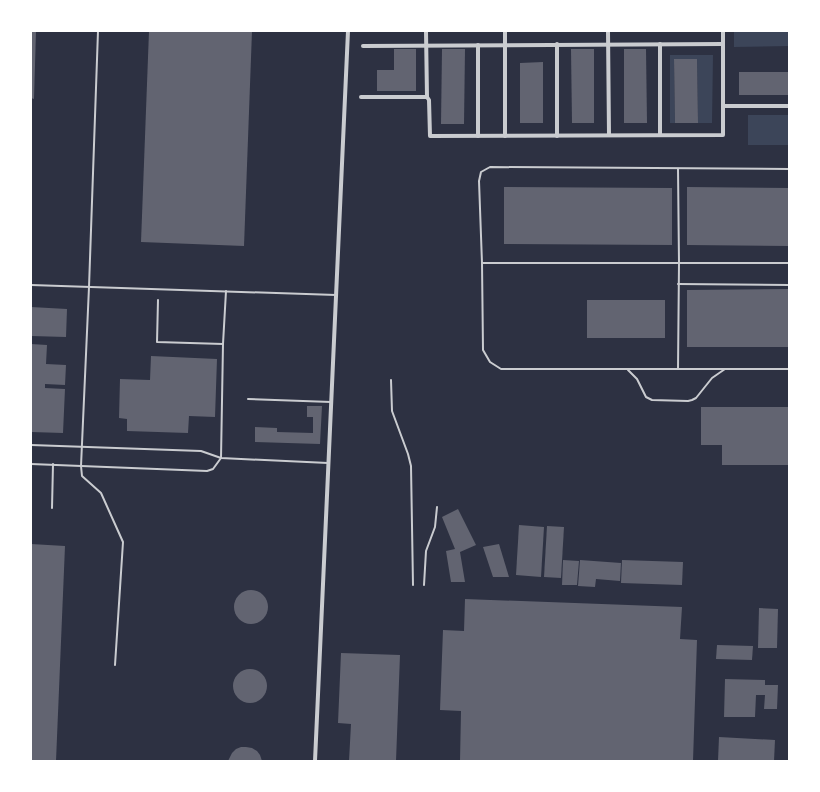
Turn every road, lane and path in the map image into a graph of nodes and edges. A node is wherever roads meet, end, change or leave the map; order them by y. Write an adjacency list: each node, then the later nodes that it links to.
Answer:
1 (98, 31): 32 (lane)
2 (348, 31): 34 (street)
3 (426, 31): 11 (street)
4 (505, 31): 13 (street)
5 (608, 31): 8 (street)
6 (723, 31): 10 (street)
7 (556, 44): 8 (street); 13 (street); 23 (street)
8 (608, 44): 9 (street); 19 (street)
9 (660, 44): 10 (street); 20 (street)
10 (723, 44): 17 (street)
11 (426, 45): 12 (street); 14 (street); 16 (street)
12 (478, 45): 13 (street); 21 (street)
13 (505, 45): 22 (street)
14 (363, 46)
15 (361, 97): 16 (street)
16 (427, 97): 21 (street)
17 (723, 106): 18 (street); 20 (street)
18 (789, 106)
19 (609, 135): 20 (street); 23 (street)
20 (660, 135)
21 (478, 136): 22 (street)
22 (506, 136): 23 (street)
23 (557, 136)
24 (678, 169): 25 (lane); 26 (lane); 27 (lane)
25 (789, 170)
26 (482, 263): 27 (lane); 37 (lane)
27 (679, 263): 28 (lane); 29 (lane)
28 (789, 263)
29 (678, 284): 31 (lane); 38 (lane)
30 (31, 285): 32 (lane)
31 (789, 285)
32 (89, 287): 33 (lane); 45 (lane)
33 (226, 291): 34 (lane); 36 (lane)
34 (336, 295): 43 (street)
35 (158, 300): 36 (lane)
36 (223, 344): 46 (lane)
37 (627, 369): 38 (lane); 39 (lane)
38 (678, 369): 39 (lane)
39 (725, 369): 40 (lane)
40 (789, 369)
41 (391, 380): 53 (lane)
42 (248, 399): 43 (lane)
43 (331, 402): 47 (street)
44 (31, 445): 45 (lane)
45 (82, 447): 46 (lane); 50 (lane)
46 (221, 458): 47 (lane); 50 (lane)
47 (328, 463): 56 (street)
48 (31, 464): 49 (lane)
49 (53, 464): 50 (lane); 52 (lane)
50 (81, 466): 55 (lane)
51 (437, 507): 54 (lane)
52 (52, 508)
53 (413, 585)
54 (424, 585)
55 (115, 665)
56 (315, 761)

